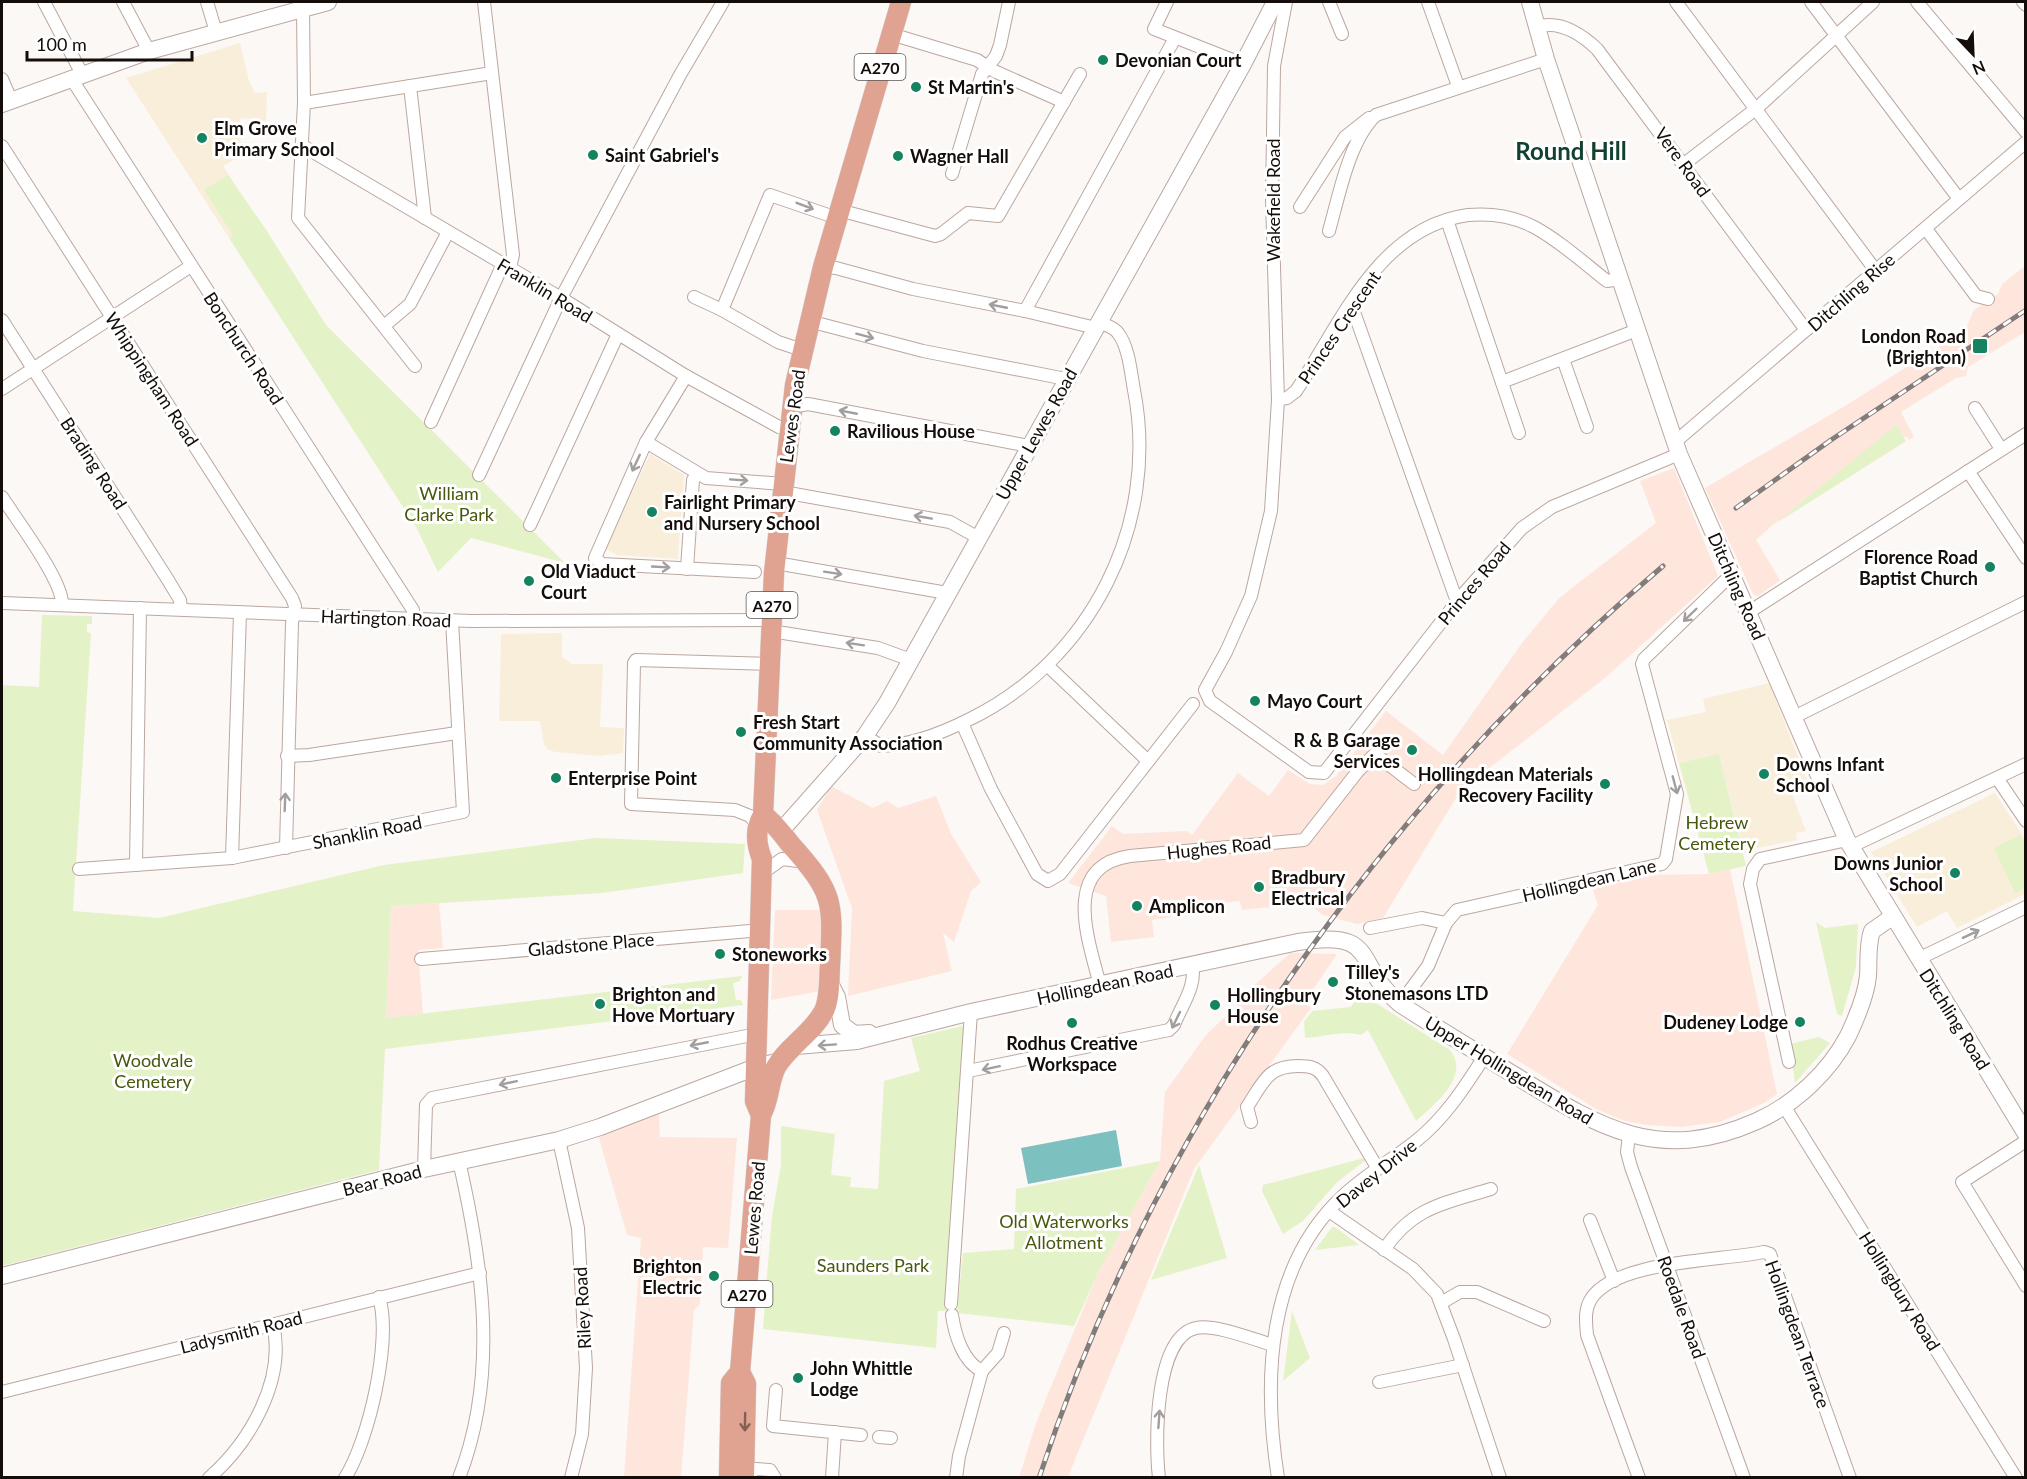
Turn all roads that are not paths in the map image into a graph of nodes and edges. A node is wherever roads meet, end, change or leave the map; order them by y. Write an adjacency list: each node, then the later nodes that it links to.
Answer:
1 (44, 2): 32 (street, Bonchurch Road)
2 (123, 2): 26 (street)
3 (328, 2): 19 (street)
4 (484, 2): 30 (street)
5 (723, 2): 61 (street)
6 (901, 2): 22 (main road, A270)
7 (1009, 2): 29 (street)
8 (1167, 2): 25 (street)
9 (1275, 2): 28 (street, Upper Lewes Road)
10 (1286, 2): 82 (street, Wakefield Road)
11 (1329, 2): 23 (street)
12 (1428, 2): 35 (street)
13 (1530, 2): 20 (street, Ditchling Road)
14 (1676, 2): 39 (street)
15 (1812, 2): 24 (street)
16 (1873, 2): 24 (street)
17 (1917, 2): 41 (street)
18 (211, 5): 21 (street)
19 (303, 8): 21 (street); 38 (street)
20 (1537, 27): 27 (street, Ditchling Road); 45 (street, Vere Road)
21 (216, 32): 26 (street)
22 (891, 34): 29 (street); 49 (main road, Lewes Road / A270)
23 (1342, 34)
24 (1837, 35): 39 (street); 47 (street)
25 (1175, 38): 28 (street); 65 (street)
26 (149, 51): 32 (street)
27 (1546, 59): 35 (street); 59 (street, Ditchling Road)
28 (1243, 64): 69 (street, Upper Lewes Road)
29 (987, 65): 37 (street); 46 (street)
30 (492, 73): 34 (street); 56 (street)
31 (1080, 74): 37 (street)
32 (76, 76): 36 (street); 55 (street, Bonchurch Road)
33 (2, 79): 36 (street)
34 (410, 86): 38 (street); 50 (street)
35 (1458, 86): 40 (street)
36 (6, 102)
37 (1064, 102): 49 (street)
38 (304, 103): 44 (street)
39 (1757, 108): 45 (street); 58 (street)
40 (1376, 115): 48 (street); 53 (street)
41 (2025, 132)
42 (2025, 142): 47 (street, Ditchling Rise)
43 (2, 146): 66 (street, Whippingham Road)
44 (303, 146): 50 (street, Franklin Road); 70 (street)
45 (1684, 164): 72 (street, Vere Road)
46 (952, 174)
47 (1959, 199): 52 (street, Ditchling Rise)
48 (1300, 207)
49 (842, 214): 57 (main road, Lewes Road / A270); 64 (street, one-way to 49)
50 (425, 218): 54 (street, Franklin Road)
51 (1447, 220): 59 (street, Princes Crescent); 63 (street, Princes Crescent); 80 (street)
52 (1926, 229): 58 (street, Ditchling Rise); 62 (street)
53 (1329, 231)
54 (448, 232): 56 (street, Franklin Road); 70 (street)
55 (191, 266): 66 (street); 116 (street, Bonchurch Road)
56 (506, 266): 61 (street, Franklin Road); 85 (street)
57 (823, 267): 65 (street, one-way to 57); 68 (main road, Lewes Road / A270)
58 (1876, 271): 72 (street, Ditchling Rise)
59 (1620, 279): 71 (street, Ditchling Road)
60 (694, 297): 64 (street)
61 (561, 298): 73 (street, Franklin Road); 95 (street)
62 (1988, 299)
63 (1348, 308): 82 (street, Princes Crescent); 107 (street)
64 (722, 309): 74 (street)
65 (1025, 310): 69 (street)
66 (112, 318): 77 (street); 115 (street, Whippingham Road)
67 (2, 320): 77 (street, Brading Road)
68 (809, 321): 74 (main road, Lewes Road / A270); 79 (street, one-way to 79)
69 (1097, 325): 79 (street, Upper Lewes Road); 121 (street)
70 (384, 326): 76 (street)
71 (1637, 330): 75 (street); 92 (street, Ditchling Road)
72 (1806, 330): 92 (street, Ditchling Rise)
73 (618, 334): 78 (street, Franklin Road); 99 (street)
74 (802, 350): 83 (main road, Lewes Road / A270)
75 (1563, 359): 80 (street); 86 (street)
76 (416, 366)
77 (32, 369): 81 (street); 112 (street, Brading Road)
78 (686, 376): 87 (street, Franklin Road); 90 (street)
79 (1066, 379): 91 (street, Upper Lewes Road)
80 (1502, 382): 88 (street)
81 (2, 389)
82 (1278, 400): 130 (street, Wakefield Road)
83 (792, 407): 87 (main road, Lewes Road / A270); 91 (street, one-way to 83)
84 (1975, 408): 93 (street)
85 (431, 423)
86 (1587, 427)
87 (789, 429): 97 (main road, Lewes Road / A270)
88 (1519, 433)
89 (2025, 434): 93 (street)
90 (646, 442): 96 (street); 103 (street, one-way to 103)
91 (1029, 446): 100 (street, Upper Lewes Road)
92 (1677, 448): 105 (street, Ditchling Road); 107 (street, Princes Road)
93 (2001, 449): 94 (street)
94 (1968, 471): 101 (street); 113 (street)
95 (479, 475)
96 (696, 475): 97 (street, one-way to 97); 103 (street)
97 (783, 488): 100 (street, one-way to 97); 102 (main road, Lewes Road / A270)
98 (2, 497): 110 (street)
99 (530, 525)
100 (977, 537): 106 (street, Upper Lewes Road)
101 (2025, 558)
102 (776, 563): 106 (street, one-way to 106); 118 (main road, Lewes Road / A270)
103 (687, 569): 104 (street)
104 (755, 572)
105 (1732, 574): 113 (street, Ditchling Road); 144 (street, Hollingdean Lane, one-way to 144)
106 (947, 593): 119 (street, Upper Lewes Road)
107 (1459, 599): 130 (street, Princes Road)
108 (2025, 602): 123 (street)
109 (2, 603): 110 (street, Hartington Road)
110 (62, 605): 111 (street, Hartington Road)
111 (140, 608): 112 (street, Hartington Road); 140 (street)
112 (181, 609): 114 (street, Hartington Road)
113 (1749, 612): 123 (street, Ditchling Road)
114 (240, 613): 115 (street, Hartington Road); 138 (street)
115 (292, 615): 116 (street, Hartington Road); 127 (street, Whippingham Road)
116 (414, 618): 117 (street, Hartington Road)
117 (452, 621): 118 (street, Hartington Road); 125 (street, Shanklin Road)
118 (771, 626): 119 (street, Hartington Road, one-way to 118); 120 (main road, Lewes Road / A270)
119 (911, 660): 126 (street, Upper Lewes Road)
120 (770, 664): 133 (main road, Lewes Road / A270); 133 (street)
121 (1048, 666): 124 (street); 128 (street)
122 (1193, 704): 128 (street)
123 (1794, 717): 135 (street, Ditchling Road)
124 (962, 723): 126 (street); 128 (street)
125 (458, 733): 127 (street); 136 (street, Shanklin Road)
126 (865, 736): 137 (street, Upper Lewes Road)
127 (287, 756): 136 (street, Whippingham Road, one-way to 127)
128 (1148, 761)
129 (2025, 764): 131 (street)
130 (1319, 774)
131 (1996, 778): 134 (street); 135 (street)
132 (1414, 784): 152 (street, Hughes Road)
133 (760, 820): 137 (main road, Lewes Road / A270); 137 (main road, Lewes Road / A270)
134 (2025, 821)
135 (1848, 843): 143 (street, Ditchling Road); 160 (street)
136 (286, 848): 138 (street, Shanklin Road)
137 (768, 853): 139 (main road, Lewes Road / A270); 139 (street); 146 (main road, Lewes Road / A270)
138 (232, 858): 140 (street, Shanklin Road)
139 (807, 862): 151 (main road, Lewes Road / A270)
140 (136, 865): 141 (street, Shanklin Road)
141 (79, 869)
142 (2025, 907): 149 (street, one-way to 142)
143 (1892, 917): 149 (street, Ditchling Road); 163 (street, Upper Hollingdean Road)
144 (1446, 923): 145 (street); 153 (street)
145 (1370, 928)
146 (762, 930): 148 (street, Gladstone Place); 156 (main road, Lewes Road / A270)
147 (1354, 944): 150 (street, Hollingdean Road); 153 (street, Upper Hollingdean Road)
148 (421, 959)
149 (1918, 959): 166 (street, Ditchling Road)
150 (1192, 965): 152 (street, Hollingdean Road); 162 (street, one-way to 162)
151 (829, 980): 155 (street); 157 (main road, Lewes Road / A270)
152 (1100, 985): 154 (street, Hollingdean Road)
153 (1400, 1004): 158 (street, Upper Hollingdean Road)
154 (971, 1012): 155 (street, Hollingdean Road); 162 (street)
155 (891, 1033): 157 (street, Hollingdean Road, one-way to 157)
156 (757, 1034): 157 (main road); 161 (main road, Lewes Road / A270); 171 (street, one-way to 171)
157 (796, 1046): 159 (main road, Lewes Road / A270)
158 (1484, 1057): 167 (street, Upper Hollingdean Road); 172 (street, Davey Drive)
159 (780, 1061): 161 (street, Bear Road); 164 (main road, Lewes Road / A270)
160 (1789, 1062)
161 (756, 1067): 164 (main road, Lewes Road / A270); 168 (street, Bear Road)
162 (968, 1071): 189 (street)
163 (1784, 1106): 167 (street, Upper Hollingdean Road); 209 (street, Hollingbury Road)
164 (761, 1115): 195 (main road, Lewes Road / A270)
165 (1251, 1122): 172 (street)
166 (2025, 1134)
167 (1629, 1135): 177 (street, Roedale Road)
168 (559, 1140): 170 (street, Bear Road); 200 (street, Riley Road)
169 (2025, 1141): 181 (street)
170 (459, 1161): 171 (street, Bear Road); 178 (street)
171 (424, 1169): 179 (street, Bear Road)
172 (1378, 1169): 174 (street, Davey Drive)
173 (1491, 1189): 176 (street)
174 (1329, 1211): 176 (street); 187 (street, Davey Drive)
175 (1590, 1220): 180 (street)
176 (1384, 1250): 183 (street)
177 (1667, 1264): 180 (street); 207 (street, Roedale Road); 208 (street, Hollingdean Terrace)
178 (480, 1273): 182 (street, Ladysmith Road); 199 (street)
179 (2, 1276)
180 (1614, 1281): 206 (street)
181 (2025, 1286)
182 (379, 1297): 185 (street, Ladysmith Road); 198 (street)
183 (1441, 1303): 184 (street); 188 (street)
184 (1544, 1320)
185 (273, 1324): 192 (street, Ladysmith Road); 197 (street)
186 (1004, 1333): 189 (street)
187 (1273, 1345): 203 (street, one-way to 187); 204 (street, Davey Drive)
188 (1462, 1365): 190 (street); 205 (street)
189 (982, 1371): 202 (street)
190 (1379, 1382)
191 (776, 1390): 193 (street)
192 (2, 1392)
193 (835, 1432): 194 (street); 201 (street)
194 (861, 1435)
195 (741, 1475): 196 (street)
196 (774, 1477)
197 (209, 1478)
198 (345, 1478)
199 (459, 1478)
200 (571, 1478)
201 (832, 1478)
202 (956, 1478)
203 (1160, 1478)
204 (1278, 1478)
205 (1500, 1478)
206 (1639, 1478)
207 (1744, 1478)
208 (1850, 1478)
209 (2016, 1478)

